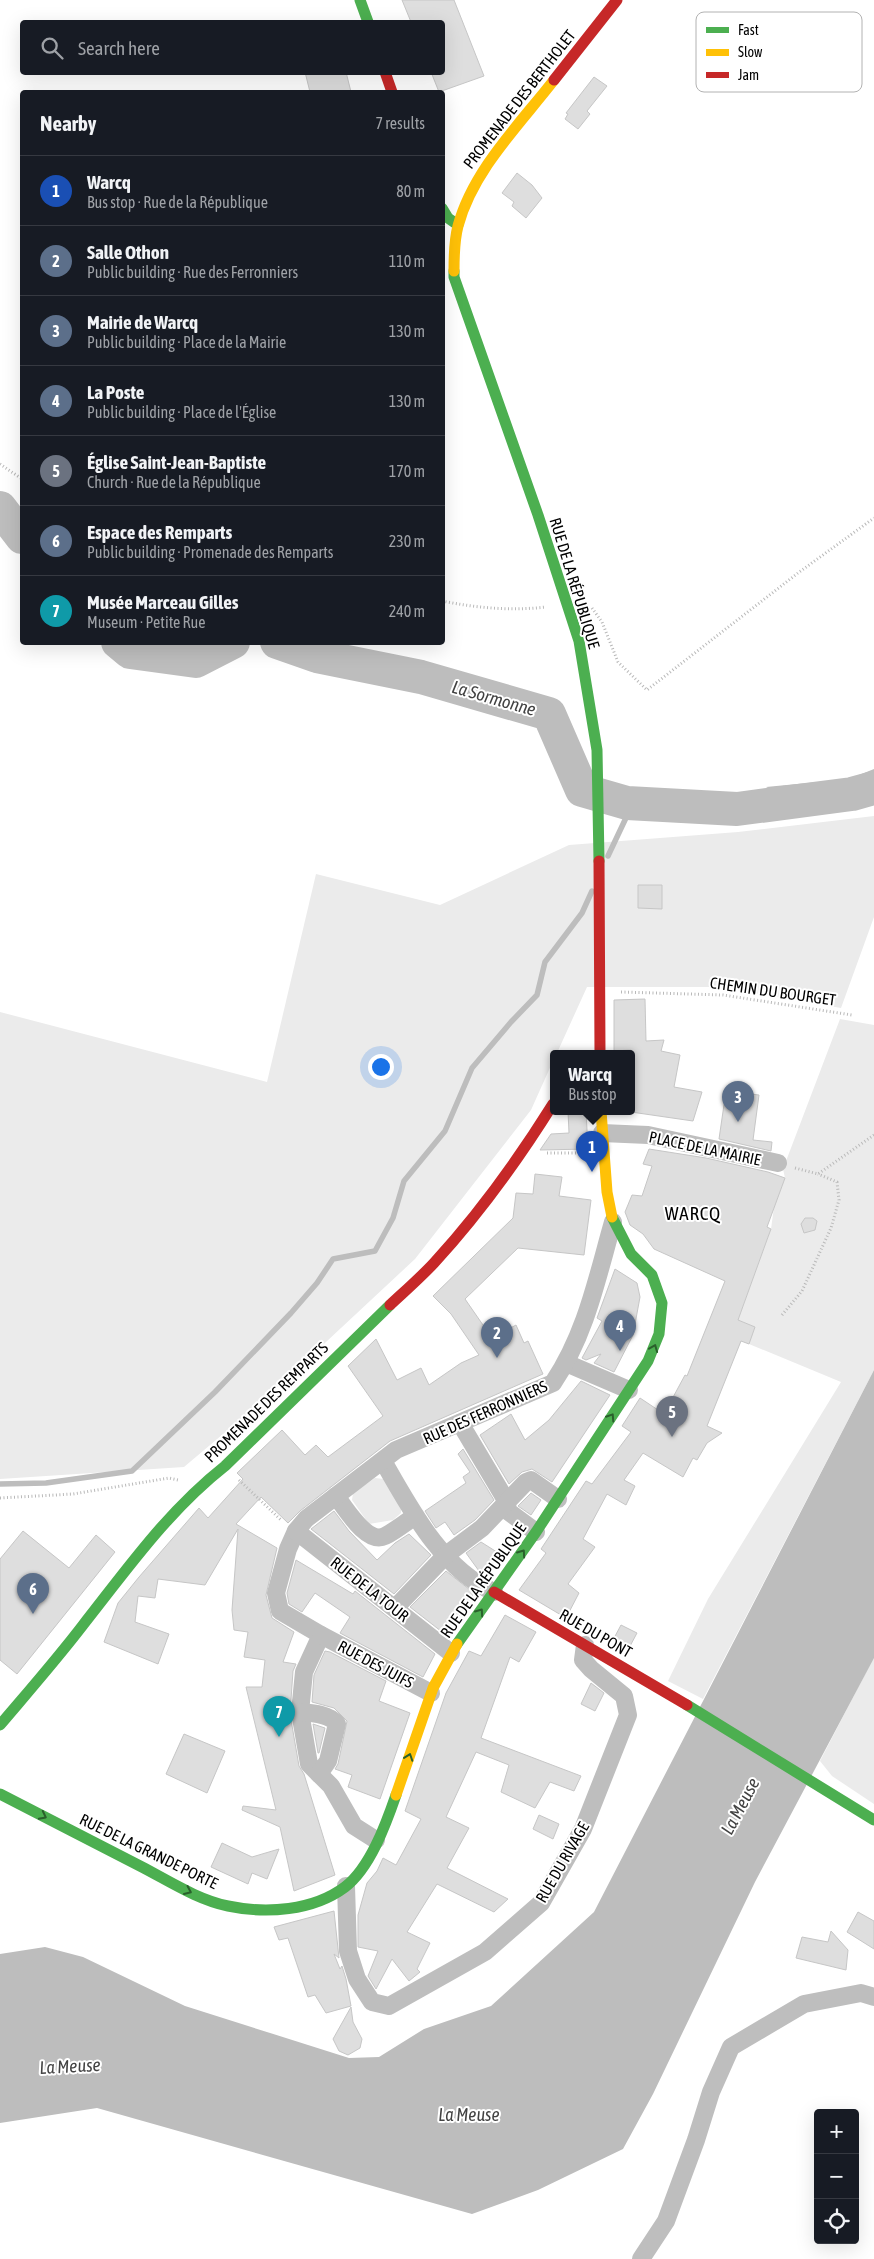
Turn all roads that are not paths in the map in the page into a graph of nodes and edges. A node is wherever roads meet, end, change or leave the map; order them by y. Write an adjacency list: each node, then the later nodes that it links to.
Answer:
1 (360, 0): 3 (main road)
2 (617, 0): 7 (main road, PROMENADE DES BERTHOLET)
3 (367, 20)
4 (386, 75): 5 (main road)
5 (391, 90)
6 (445, 213): 7 (main road)
7 (458, 225): 8 (main road, RUE DE LA RÉPUBLIQUE)
8 (600, 1050)
9 (550, 1109): 32 (main road, PROMENADE DES REMPARTS)
10 (601, 1115): 11 (main road)
11 (602, 1133): 12 (street, PLACE DE LA MAIRIE); 13 (main road)
12 (778, 1163)
13 (613, 1222): 14 (street, RUE DES FERRONNIERS); 15 (main road, RUE DE LA RÉPUBLIQUE, one-way to 13)
14 (566, 1363): 15 (street); 16 (street, RUE DES FERRONNIERS)
15 (629, 1390): 19 (main road, RUE DE LA RÉPUBLIQUE, one-way to 15)
16 (460, 1423): 17 (street, RUE DES FERRONNIERS); 20 (street)
17 (383, 1461): 18 (street, RUE DES FERRONNIERS); 21 (street)
18 (336, 1496): 21 (street); 22 (street, RUE DES FERRONNIERS)
19 (558, 1499): 20 (street); 23 (main road, RUE DE LA RÉPUBLIQUE)
20 (507, 1504): 23 (street); 24 (street)
21 (415, 1516): 24 (street)
22 (299, 1527): 26 (street, RUE DE LA TOUR); 27 (street, RUE DES JUIFS)
23 (536, 1532): 25 (main road, RUE DE LA RÉPUBLIQUE, one-way to 23)
24 (446, 1555): 25 (street); 26 (street)
25 (494, 1592): 28 (main road, RUE DU PONT); 29 (main road, RUE DE LA RÉPUBLIQUE, one-way to 25)
26 (395, 1608): 29 (street, RUE DE LA TOUR)
27 (321, 1635): 30 (street, RUE DES JUIFS); 31 (street)
28 (585, 1645): 35 (main road, RUE DU PONT); 37 (street, RUE DU RIVAGE)
29 (451, 1654): 30 (main road, RUE DE LA RÉPUBLIQUE)
30 (431, 1694): 36 (main road, RUE DE LA RÉPUBLIQUE, one-way to 30)
31 (300, 1712): 33 (street); 33 (street)
32 (0, 1725)
33 (319, 1774): 36 (street)
34 (0, 1794): 37 (main road, RUE DE LA GRANDE PORTE, one-way to 37)
35 (874, 1820)
36 (376, 1840): 37 (main road, RUE DE LA GRANDE PORTE)
37 (346, 1886)
38 (874, 1997): 39 (street)
39 (641, 2259)

